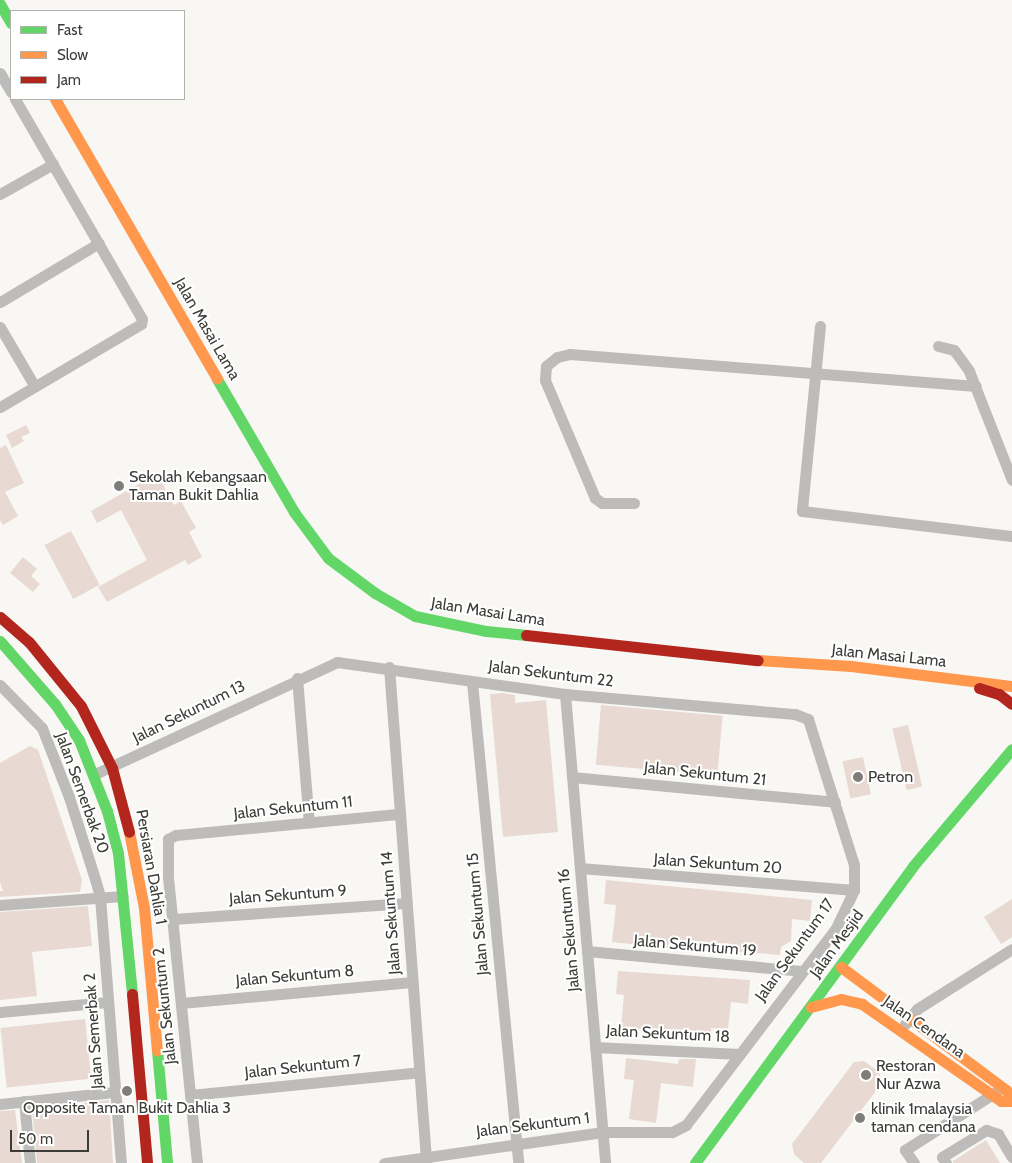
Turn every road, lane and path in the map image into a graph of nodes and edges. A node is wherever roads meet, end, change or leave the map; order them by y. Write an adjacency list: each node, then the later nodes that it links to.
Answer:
1 (0, 4): 2 (main road)
2 (10, 21)
3 (0, 73): 4 (street)
4 (6, 90)
5 (16, 100): 7 (street)
6 (56, 100): 26 (main road, Jalan Masai Lama)
7 (53, 164): 8 (street); 9 (street)
8 (0, 194)
9 (98, 243): 10 (street); 16 (street)
10 (0, 302)
11 (820, 326): 14 (street)
12 (0, 327): 16 (street)
13 (938, 346): 15 (street)
14 (814, 371): 15 (street); 19 (street); 20 (street)
15 (976, 386): 18 (street)
16 (35, 387): 17 (street)
17 (0, 407)
18 (1012, 480)
19 (634, 503)
20 (1012, 536)
21 (2, 622): 35 (main road, Persiaran Dahlia 1)
22 (0, 641): 36 (main road, Persiaran Dahlia 1)
23 (389, 667): 25 (street, Jalan Sekuntum 22); 27 (street, Jalan Sekuntum 22); 39 (street, Jalan Sekuntum 14)
24 (1012, 675): 28 (main road)
25 (297, 678): 35 (street, Jalan Sekuntum 13); 40 (street)
26 (951, 679): 28 (main road, Jalan Masai Lama); 32 (main road)
27 (472, 682): 31 (street, Jalan Sekuntum 22); 71 (street, Jalan Sekuntum 15)
28 (972, 682): 30 (main road, Jalan Masai Lama)
29 (0, 685): 45 (street, Jalan Semerbak 20)
30 (1012, 686)
31 (565, 694): 33 (street, Jalan Sekuntum 22); 37 (street, Jalan Sekuntum 16)
32 (1012, 704)
33 (806, 717): 38 (street, Jalan Sekuntum 17)
34 (1012, 750): 51 (main road, Jalan Mesjid)
35 (112, 768): 36 (street, Jalan Sekuntum 13); 78 (main road, Persiaran Dahlia 1)
36 (95, 774): 44 (main road, Persiaran Dahlia 1)
37 (572, 777): 38 (street, Jalan Sekuntum 21); 42 (street, Jalan Sekuntum 16)
38 (834, 802): 43 (street, Jalan Sekuntum 17)
39 (400, 814): 40 (street, Jalan Sekuntum 11); 47 (street, Jalan Sekuntum 14)
40 (309, 823): 41 (street, Jalan Sekuntum 11)
41 (190, 834): 48 (street, Jalan Sekuntum 2)
42 (580, 868): 43 (street, Jalan Sekuntum 20); 50 (street, Jalan Sekuntum 16)
43 (854, 890): 52 (street, Jalan Sekuntum 17)
44 (123, 896): 45 (street); 77 (main road, Persiaran Dahlia 1)
45 (100, 897): 46 (street); 54 (street, Jalan Semerbak 2)
46 (1, 902)
47 (406, 903): 48 (street, Jalan Sekuntum 9); 53 (street, Jalan Sekuntum 14)
48 (173, 919): 55 (street, Jalan Sekuntum 2)
49 (1012, 949): 58 (street)
50 (587, 951): 52 (street, Jalan Sekuntum 19); 60 (street, Jalan Sekuntum 16)
51 (841, 967): 56 (main road, Jalan Mesjid); 58 (main road, Jalan Cendana)
52 (801, 971): 61 (street, Jalan Sekuntum 17)
53 (412, 982): 55 (street, Jalan Sekuntum 8); 62 (street, Jalan Sekuntum 14)
54 (108, 1002): 57 (street); 64 (street, Jalan Semerbak 2)
55 (181, 1003): 65 (street, Jalan Sekuntum 2)
56 (810, 1007): 59 (main road, Jalan Cendana); 83 (main road, Jalan Mesjid)
57 (0, 1012)
58 (909, 1019): 59 (street); 63 (main road, Jalan Cendana)
59 (901, 1029): 63 (main road, Jalan Cendana)
60 (595, 1047): 61 (street, Jalan Sekuntum 18); 70 (street, Jalan Sekuntum 16)
61 (740, 1054): 69 (street, Jalan Sekuntum 17)
62 (419, 1072): 65 (street, Jalan Sekuntum 7); 73 (street, Jalan Sekuntum 14)
63 (997, 1091): 66 (main road, Jalan Cendana); 84 (street)
64 (114, 1092): 67 (street); 76 (street, Jalan Semerbak 2)
65 (190, 1095): 79 (street, Jalan Sekuntum 2)
66 (1012, 1100)
67 (24, 1101): 68 (street); 75 (street)
68 (0, 1104)
69 (686, 1125): 70 (street, Jalan Sekuntum 1)
70 (603, 1132): 71 (street, Jalan Sekuntum 1); 82 (street, Jalan Sekuntum 16)
71 (515, 1144): 73 (street, Jalan Sekuntum 1); 81 (street, Jalan Sekuntum 15)
72 (1012, 1157): 74 (street)
73 (426, 1160): 80 (street, Jalan Sekuntum 1)
74 (944, 1160): 85 (street)
75 (30, 1163)
76 (121, 1163)
77 (147, 1163)
78 (167, 1163)
79 (196, 1163)
80 (384, 1163)
81 (518, 1163)
82 (605, 1163)
83 (695, 1163)
84 (914, 1163)
85 (932, 1163)

